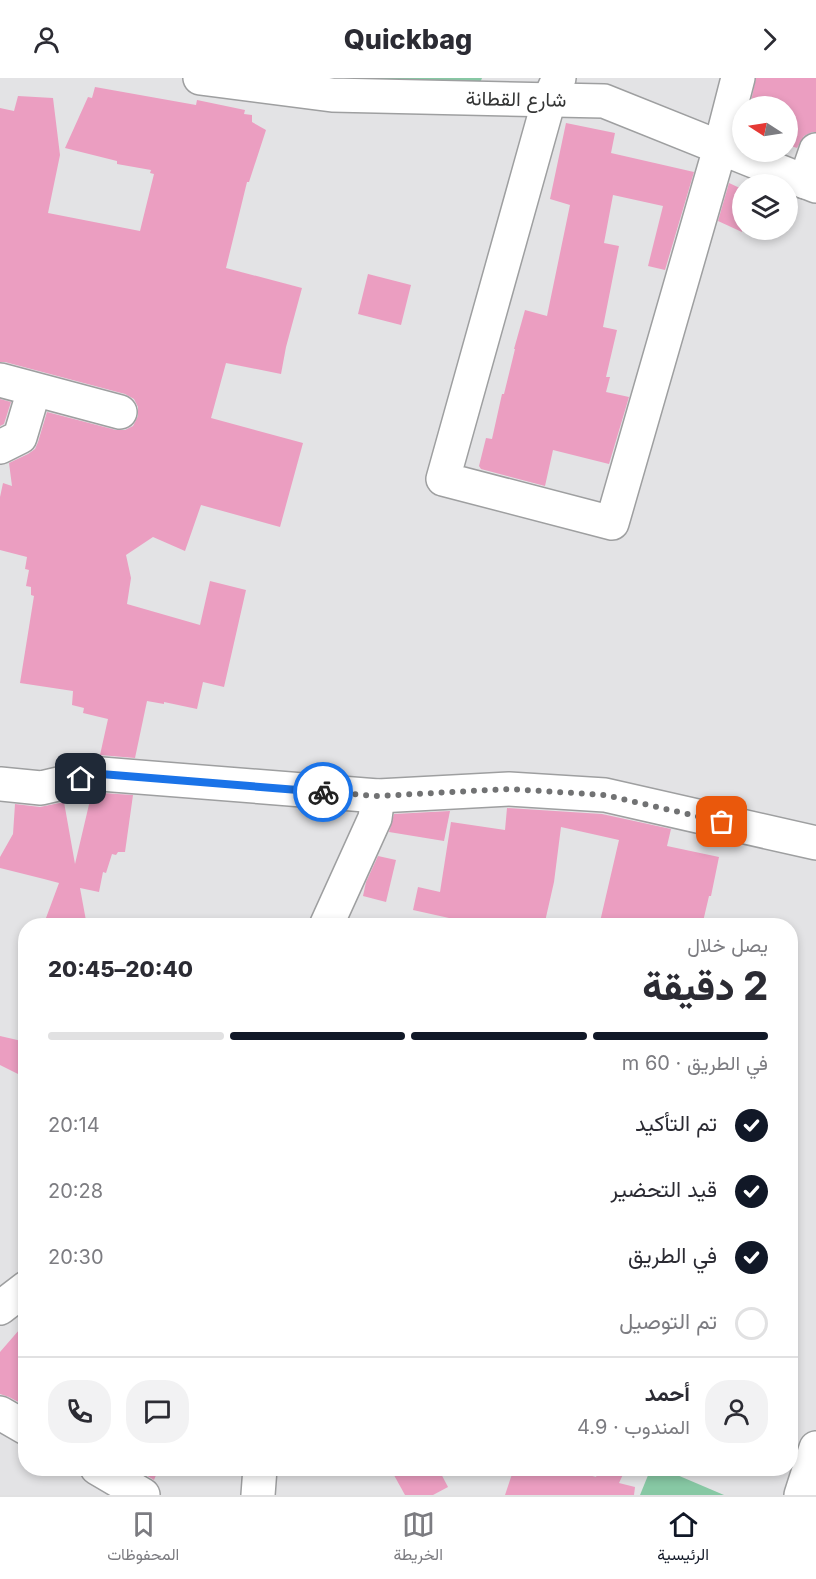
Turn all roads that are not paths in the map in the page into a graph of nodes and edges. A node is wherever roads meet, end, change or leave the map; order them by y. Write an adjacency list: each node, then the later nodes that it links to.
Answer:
1 (200, 78): 3 (street, شارع القطانة)
2 (738, 78): 4 (street)
3 (554, 89): 4 (street, شارع القطانة); 4 (street)
4 (720, 148): 6 (street, شارع القطانة)
5 (816, 150): 6 (street)
6 (810, 184)
7 (0, 380): 8 (street)
8 (34, 390): 9 (street); 10 (street)
9 (120, 412)
10 (0, 447)
11 (0, 784): 12 (street)
12 (378, 796): 13 (street); 14 (street)
13 (816, 843)
14 (330, 918)
15 (18, 1294): 16 (street)
16 (0, 1308)
17 (0, 1413): 18 (street)
18 (18, 1423)
19 (816, 1448): 24 (street)
20 (111, 1476): 22 (street)
21 (259, 1476): 23 (street)
22 (143, 1495)
23 (258, 1495)
24 (801, 1495)

